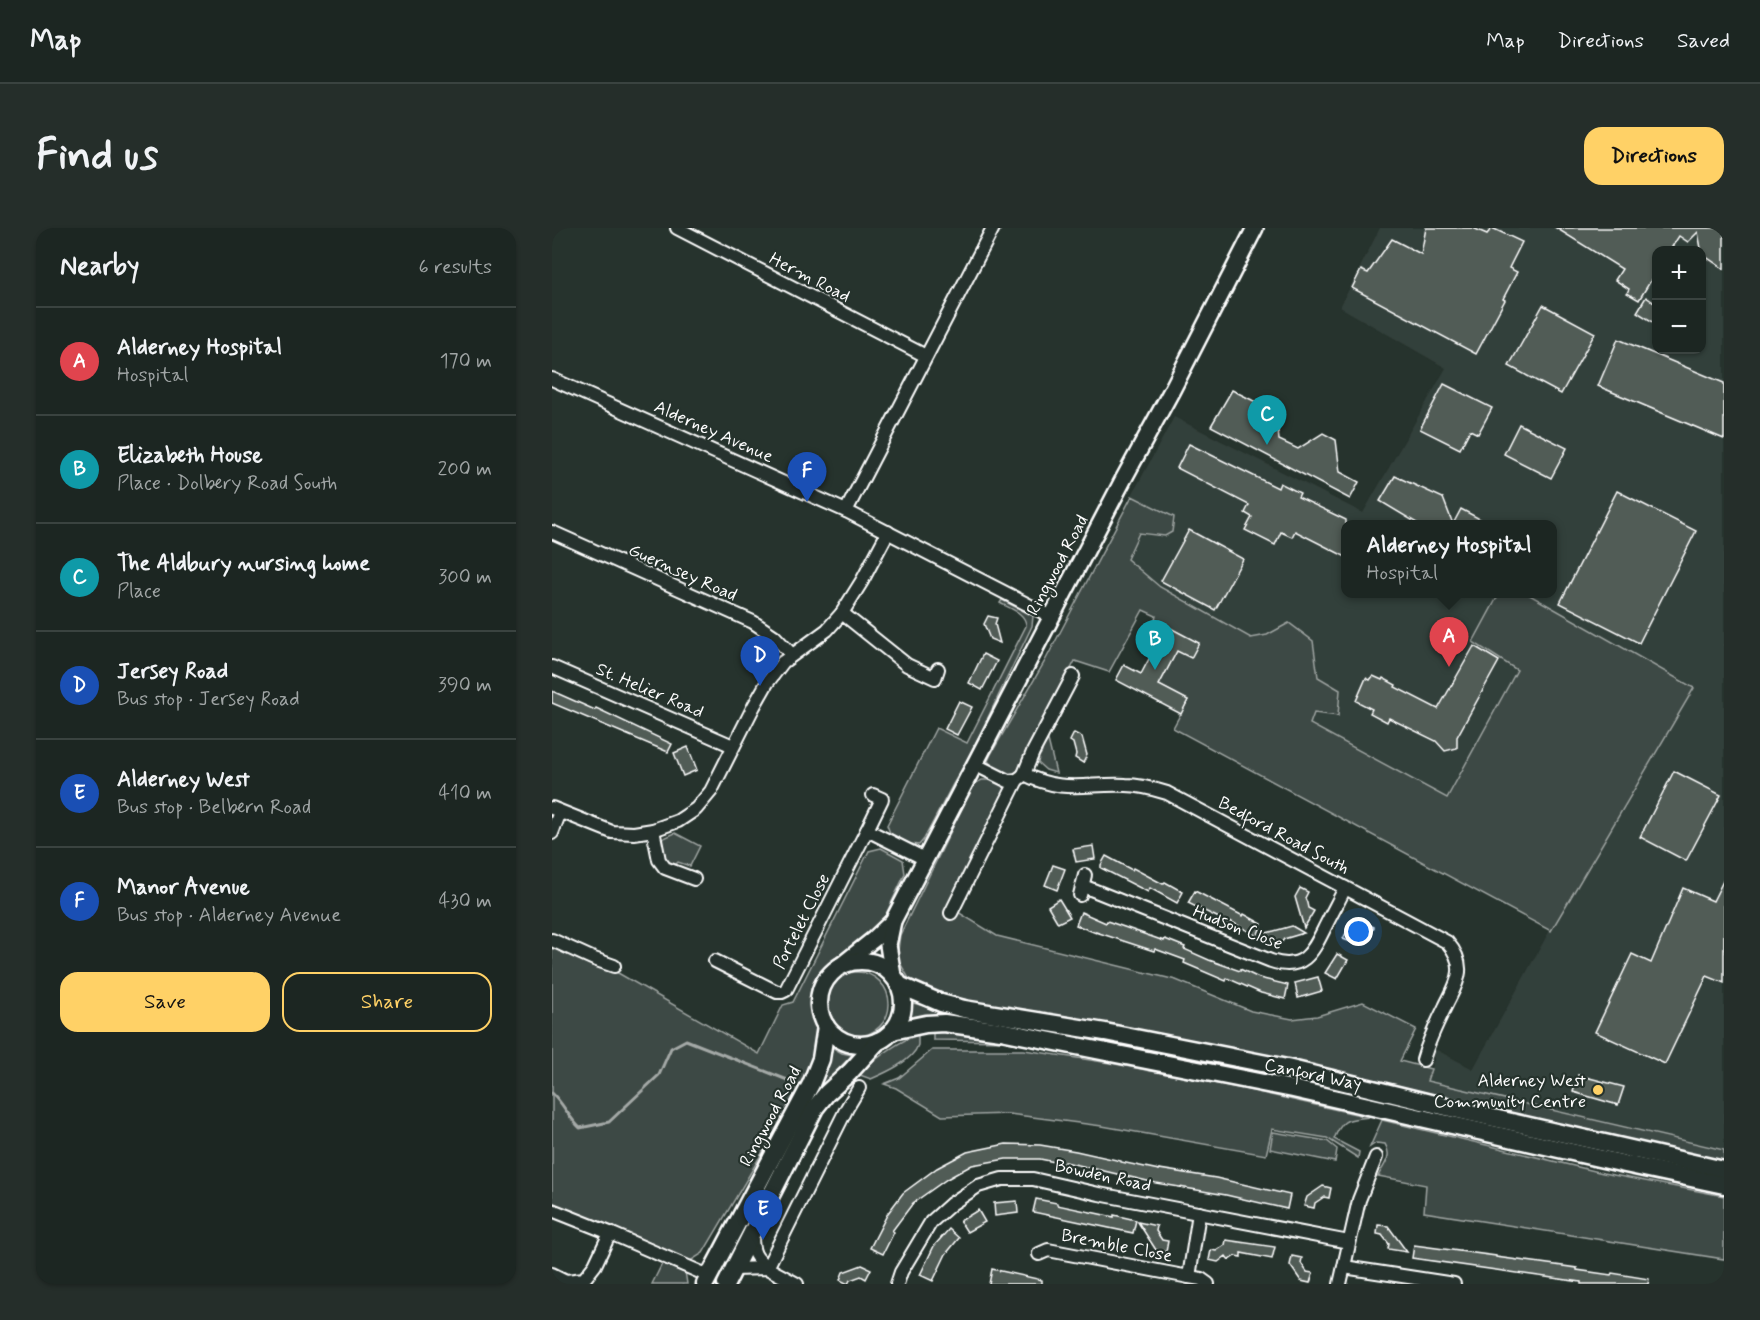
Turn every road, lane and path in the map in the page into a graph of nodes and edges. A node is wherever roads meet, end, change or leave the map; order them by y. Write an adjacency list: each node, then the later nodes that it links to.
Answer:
1 (677, 228): 4 (street, Herm Road)
2 (993, 228): 4 (street)
3 (1255, 228): 10 (main road, Ringwood Road)
4 (926, 356): 6 (street)
5 (552, 379): 6 (street, Alderney Avenue)
6 (846, 511): 8 (street, Alderney Avenue)
7 (552, 532): 11 (street, Guernsey Road)
8 (888, 532): 9 (street); 10 (street, Alderney Avenue)
9 (842, 613): 11 (street); 13 (street)
10 (1052, 617): 16 (main road, Ringwood Road)
11 (792, 655): 15 (street)
12 (552, 667): 15 (street, St. Helier Road)
13 (938, 669)
14 (1073, 676): 17 (street)
15 (733, 746): 20 (street)
16 (976, 765): 17 (street, Bedford Road South); 23 (main road, Ringwood Road)
17 (1020, 777): 26 (street, Bedford Road South); 27 (street)
18 (878, 797): 21 (street, Portelet Close)
19 (556, 810): 20 (street); 22 (street)
20 (653, 830): 24 (street)
21 (867, 830): 23 (street); 30 (street, Portelet Close)
22 (552, 833)
23 (925, 860): 28 (main road, Ringwood Road)
24 (694, 879)
25 (1083, 885): 26 (street, Hudson Close)
26 (1345, 888): 37 (street, Bedford Road South)
27 (951, 913)
28 (893, 921): 32 (main road, Ringwood Road); 33 (main road, Ringwood Road)
29 (552, 940): 31 (street)
30 (716, 960)
31 (614, 966)
32 (839, 967): 33 (highway); 34 (highway)
33 (896, 981): 35 (highway); 40 (highway, Canford Way)
34 (826, 1026): 36 (highway); 53 (highway, Ringwood Road)
35 (892, 1031): 36 (highway); 41 (highway, Canford Way)
36 (878, 1041): 44 (highway, Ringwood Road)
37 (1423, 1060)
38 (859, 1088): 49 (street)
39 (1376, 1157): 46 (street)
40 (1724, 1170)
41 (1724, 1185)
42 (552, 1210): 45 (street)
43 (1198, 1213): 46 (street, Bowden Road); 52 (street, Bremble Close); 55 (street, Bowden Road)
44 (753, 1232): 49 (street); 51 (highway, Ringwood Road)
45 (610, 1233): 50 (street); 53 (street)
46 (1349, 1242): 48 (street)
47 (1039, 1254): 52 (street, Bremble Close)
48 (1344, 1267): 57 (street); 58 (street)
49 (767, 1268): 51 (street); 54 (street)
50 (552, 1274)
51 (730, 1277)
52 (1189, 1277): 56 (street, Bremble Close)
53 (707, 1280)
54 (797, 1284)
55 (897, 1284)
56 (1208, 1284)
57 (1340, 1284)
58 (1454, 1284)

